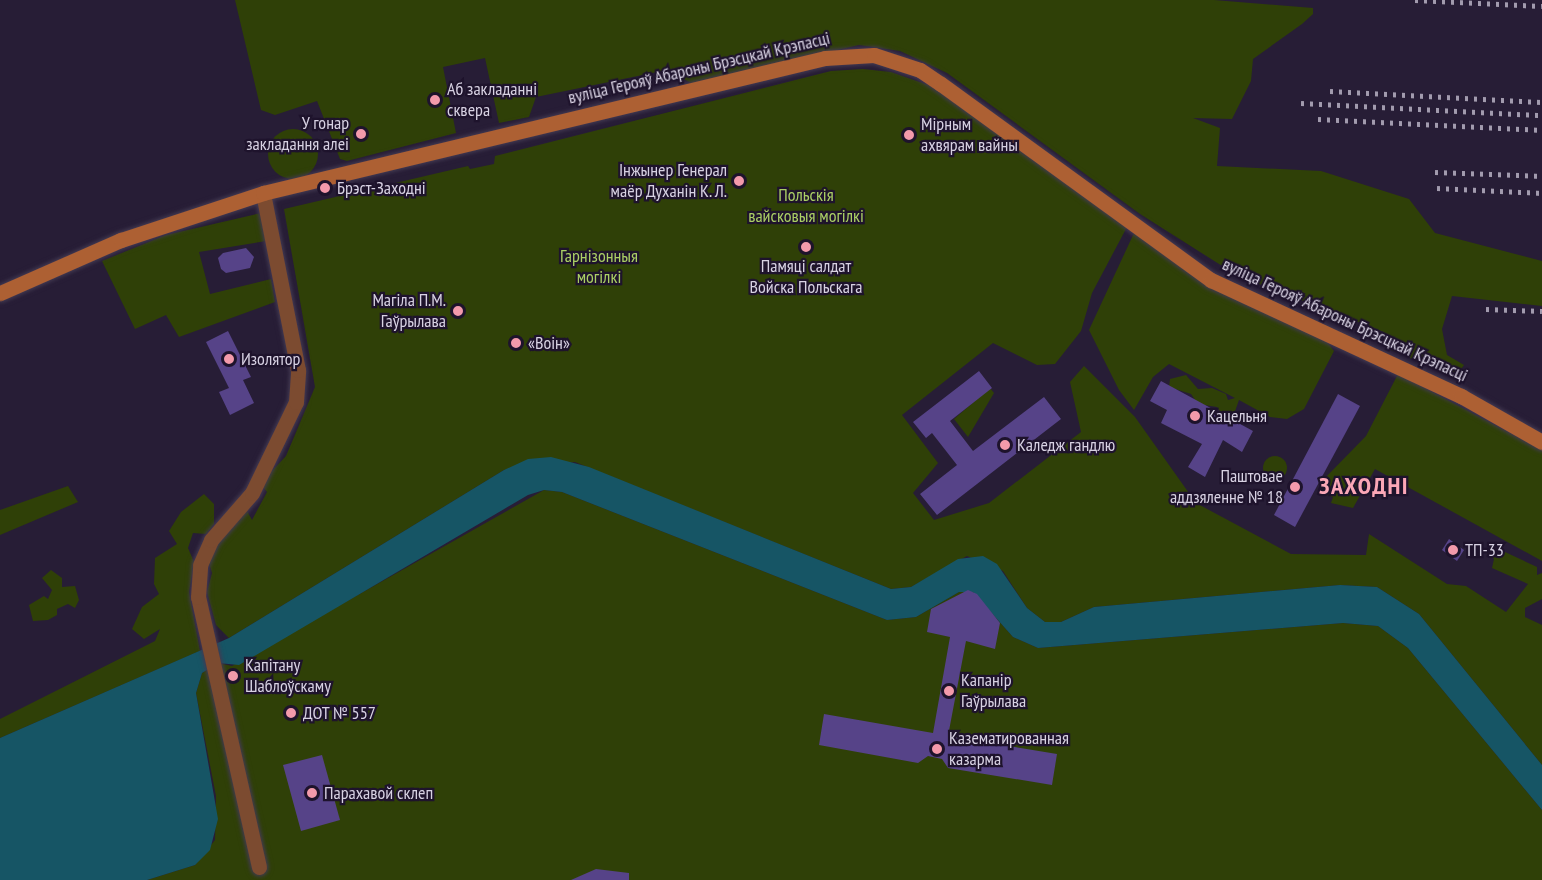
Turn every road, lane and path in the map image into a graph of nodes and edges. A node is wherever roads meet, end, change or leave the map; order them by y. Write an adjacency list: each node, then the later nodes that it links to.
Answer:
1 (263, 193): 2 (main road, вуліца Герояў Абароны Брэсцкай Крэпасці); 3 (main road, вуліца Герояў Абароны Брэсцкай Крэпасці); 4 (street)
2 (0, 293)
3 (1542, 442)
4 (259, 867)

